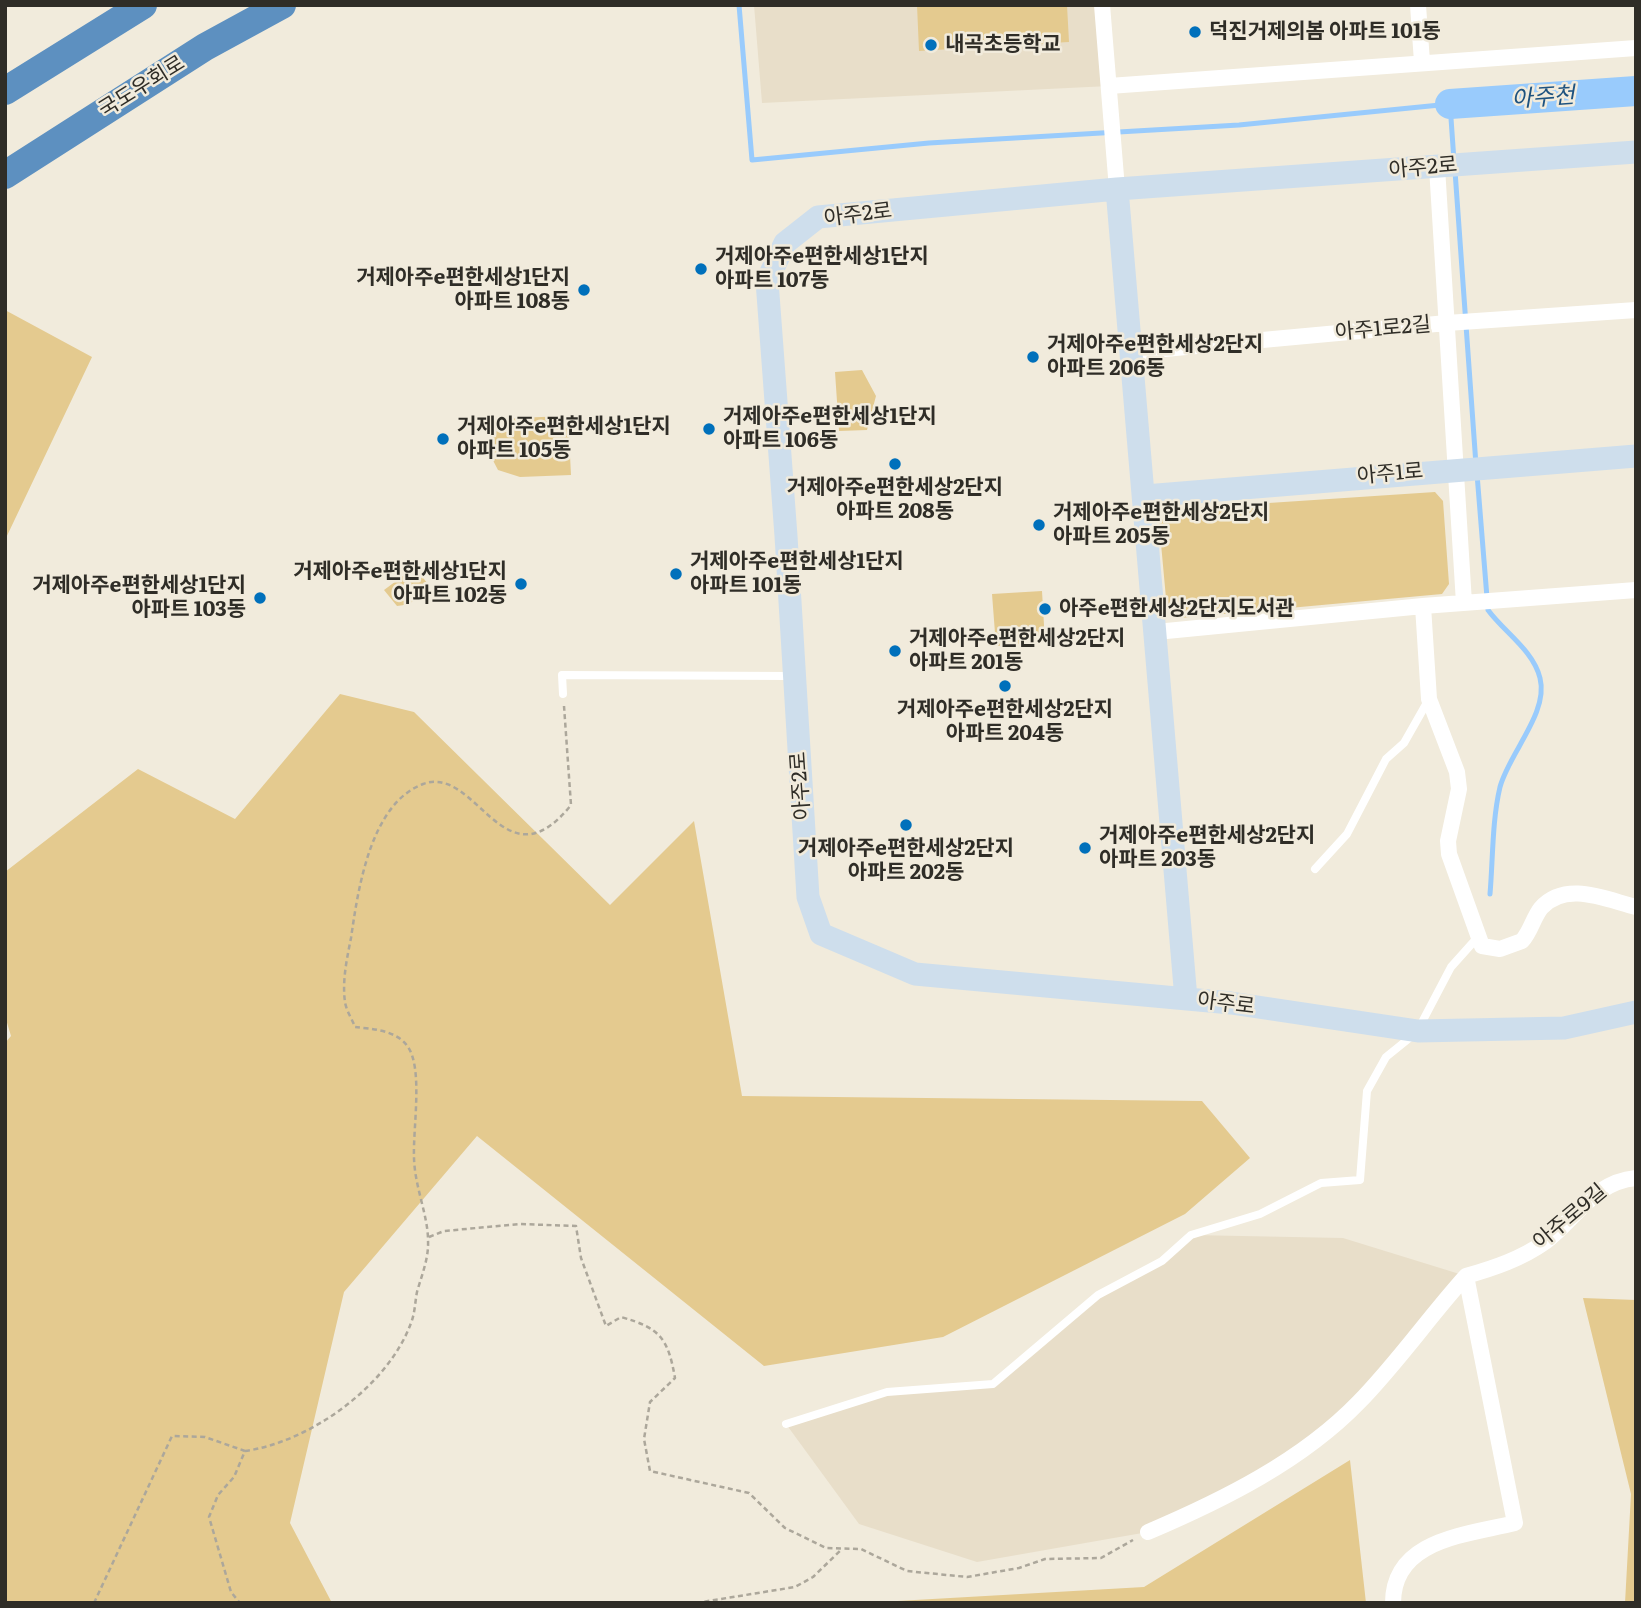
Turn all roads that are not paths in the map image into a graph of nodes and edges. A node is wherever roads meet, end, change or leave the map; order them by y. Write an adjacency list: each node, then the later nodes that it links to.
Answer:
1 (143, 5): 8 (highway)
2 (1102, 5): 7 (street)
3 (1418, 5): 6 (street)
4 (272, 10): 11 (highway, 국도우회로)
5 (1636, 48): 6 (street)
6 (1422, 62): 7 (street)
7 (1109, 86): 12 (street)
8 (5, 91)
9 (1636, 152): 10 (street, 아주2로)
10 (1437, 167): 12 (street, 아주2로); 14 (street)
11 (5, 175)
12 (1118, 190): 15 (street); 23 (street, 아주2로)
13 (1636, 310): 14 (street, 아주1로2길)
14 (1447, 323): 15 (street, 아주1로2길); 17 (street)
15 (1132, 352): 18 (street)
16 (1636, 456): 17 (street, 아주1로)
17 (1458, 469): 18 (street, 아주1로); 20 (street)
18 (1145, 496): 22 (street)
19 (1636, 590): 20 (street)
20 (1464, 603): 21 (street)
21 (1423, 606): 22 (street); 25 (street)
22 (1156, 632): 30 (street)
23 (794, 676): 24 (lane); 28 (street, 아주2로)
24 (563, 694)
25 (1429, 699): 26 (lane); 29 (street)
26 (1315, 869)
27 (1636, 907): 29 (street)
28 (821, 934): 30 (street, 아주로)
29 (1477, 938): 32 (lane)
30 (1186, 999): 32 (street, 아주로)
31 (1636, 1012): 32 (street, 아주로)
32 (1418, 1031): 35 (lane)
33 (1636, 1178): 34 (street, 아주로9길)
34 (1466, 1276): 36 (street); 37 (street)
35 (786, 1424)
36 (1148, 1532)
37 (1393, 1603)

